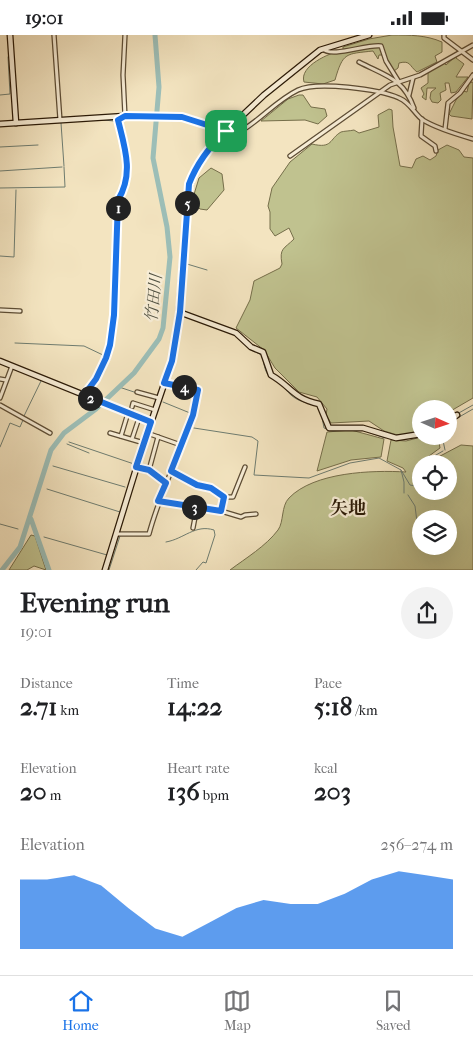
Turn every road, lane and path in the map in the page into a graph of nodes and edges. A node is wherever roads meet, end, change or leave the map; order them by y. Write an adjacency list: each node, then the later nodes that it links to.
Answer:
1 (10, 35): 20 (street)
2 (54, 35): 19 (street)
3 (125, 35): 17 (street)
4 (370, 35): 7 (street)
5 (444, 35): 8 (street)
6 (473, 45): 8 (street)
7 (322, 49): 13 (street); 23 (street)
8 (460, 51): 9 (street); 12 (street)
9 (472, 57)
10 (359, 62): 13 (street)
11 (473, 75): 22 (street)
12 (414, 77): 13 (street); 15 (street)
13 (399, 82): 14 (street); 15 (street)
14 (381, 92): 16 (street); 23 (street); 26 (street)
15 (409, 95): 16 (street)
16 (414, 108): 18 (street)
17 (125, 116): 19 (street); 23 (street); 37 (street)
18 (422, 119): 22 (street); 25 (street)
19 (60, 120): 20 (street)
20 (16, 123): 21 (street)
21 (0, 124)
22 (445, 129): 24 (street)
23 (226, 131): 29 (street)
24 (473, 139)
25 (436, 151)
26 (290, 156)
27 (0, 310): 28 (street)
28 (20, 311)
29 (180, 312): 34 (street); 50 (street)
30 (0, 361): 31 (street)
31 (12, 366): 33 (street); 37 (street)
32 (0, 379): 33 (street)
33 (6, 380): 38 (street)
34 (164, 383): 35 (street); 39 (street)
35 (198, 390): 54 (street)
36 (137, 392): 39 (street)
37 (86, 396): 43 (street)
38 (0, 397)
39 (159, 398): 42 (street)
40 (0, 405): 46 (street)
41 (132, 407): 42 (street)
42 (155, 410): 45 (street)
43 (128, 413): 44 (street); 49 (street)
44 (139, 417): 45 (street); 52 (street)
45 (151, 422): 48 (street)
46 (50, 433)
47 (110, 433): 49 (street)
48 (147, 433): 51 (street); 53 (street)
49 (122, 436): 52 (street)
50 (412, 436)
51 (158, 437): 54 (street); 57 (street)
52 (132, 439): 53 (street)
53 (144, 443): 55 (street)
54 (181, 445): 58 (street)
55 (136, 467): 57 (street); 66 (street)
56 (245, 467): 60 (street)
57 (149, 470): 59 (street)
58 (171, 471): 59 (street); 60 (street)
59 (166, 483): 61 (street)
60 (224, 497): 63 (street)
61 (158, 501): 62 (street); 66 (street)
62 (197, 507): 63 (street); 65 (street)
63 (221, 511): 64 (street)
64 (256, 514)
65 (193, 528)
66 (116, 534): 67 (street)
67 (105, 570)

